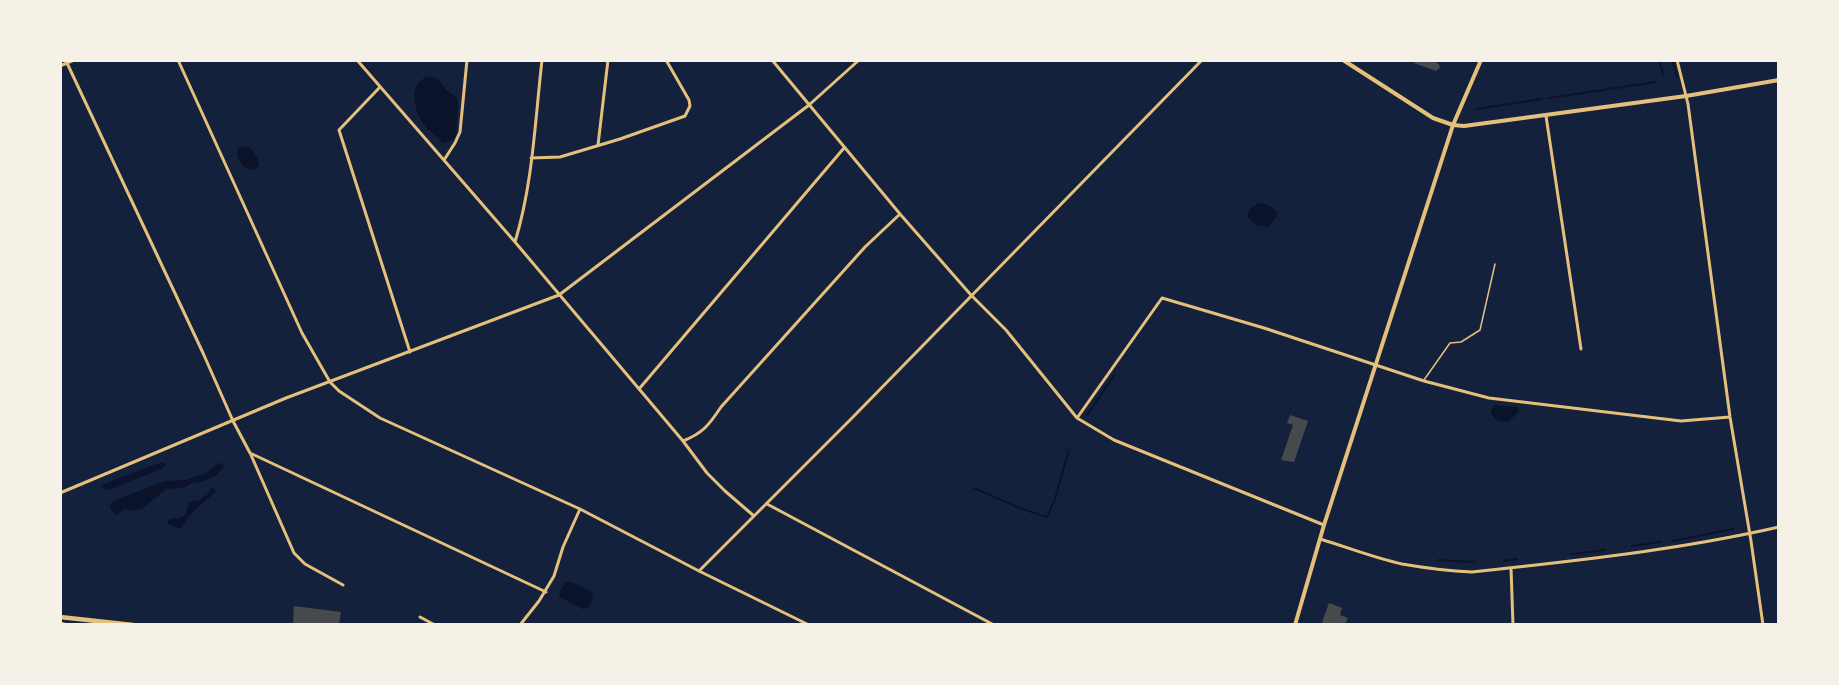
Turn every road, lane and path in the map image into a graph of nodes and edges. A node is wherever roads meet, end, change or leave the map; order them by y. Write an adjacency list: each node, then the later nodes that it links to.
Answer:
1 (74, 60): 14 (street)
2 (178, 60): 35 (street)
3 (357, 60): 17 (street)
4 (467, 60): 25 (street)
5 (542, 60): 24 (street)
6 (608, 60): 22 (street)
7 (666, 60): 22 (street)
8 (772, 60): 19 (street)
9 (859, 60): 19 (street)
10 (1202, 60): 30 (street)
11 (1343, 60): 21 (street)
12 (1481, 60): 21 (street)
13 (1677, 60): 18 (street)
14 (67, 63): 15 (street); 39 (street)
15 (60, 66)
16 (1779, 80): 18 (street)
17 (381, 86): 25 (street); 32 (street)
18 (1686, 96): 20 (street); 37 (street)
19 (809, 105): 23 (street); 29 (street)
20 (1546, 116): 21 (street); 31 (street)
21 (1453, 125): 33 (street)
22 (598, 146): 24 (street)
23 (845, 148): 26 (street); 36 (street)
24 (531, 158): 27 (street)
25 (444, 160): 27 (street)
26 (900, 214): 30 (street); 40 (street)
27 (515, 242): 29 (street)
28 (1495, 264): 34 (lane)
29 (559, 295): 32 (street); 36 (street)
30 (971, 295): 38 (street); 43 (street)
31 (1581, 349)
32 (410, 351): 35 (street)
33 (1375, 365): 34 (street); 38 (street); 46 (street)
34 (1424, 381): 37 (street)
35 (330, 382): 39 (street); 44 (street)
36 (639, 389): 40 (street)
37 (1730, 417): 48 (street)
38 (1077, 418): 46 (street)
39 (233, 421): 41 (street); 42 (street)
40 (683, 441): 45 (street)
41 (250, 453): 52 (street); 53 (street)
42 (60, 493)
43 (766, 504): 45 (street); 62 (street)
44 (580, 509): 51 (street); 53 (street)
45 (754, 516): 51 (street)
46 (1324, 525): 49 (street)
47 (1779, 527): 48 (street)
48 (1750, 534): 50 (street); 65 (street)
49 (1320, 539): 50 (street); 63 (street)
50 (1511, 568): 64 (street)
51 (699, 571): 61 (street)
52 (344, 585)
53 (546, 592): 60 (street)
54 (60, 617): 58 (highway)
55 (420, 617): 59 (street)
56 (60, 624): 57 (highway)
57 (65, 625)
58 (133, 625)
59 (435, 625)
60 (520, 625)
61 (808, 625)
62 (994, 625)
63 (1295, 625)
64 (1513, 625)
65 (1763, 625)

